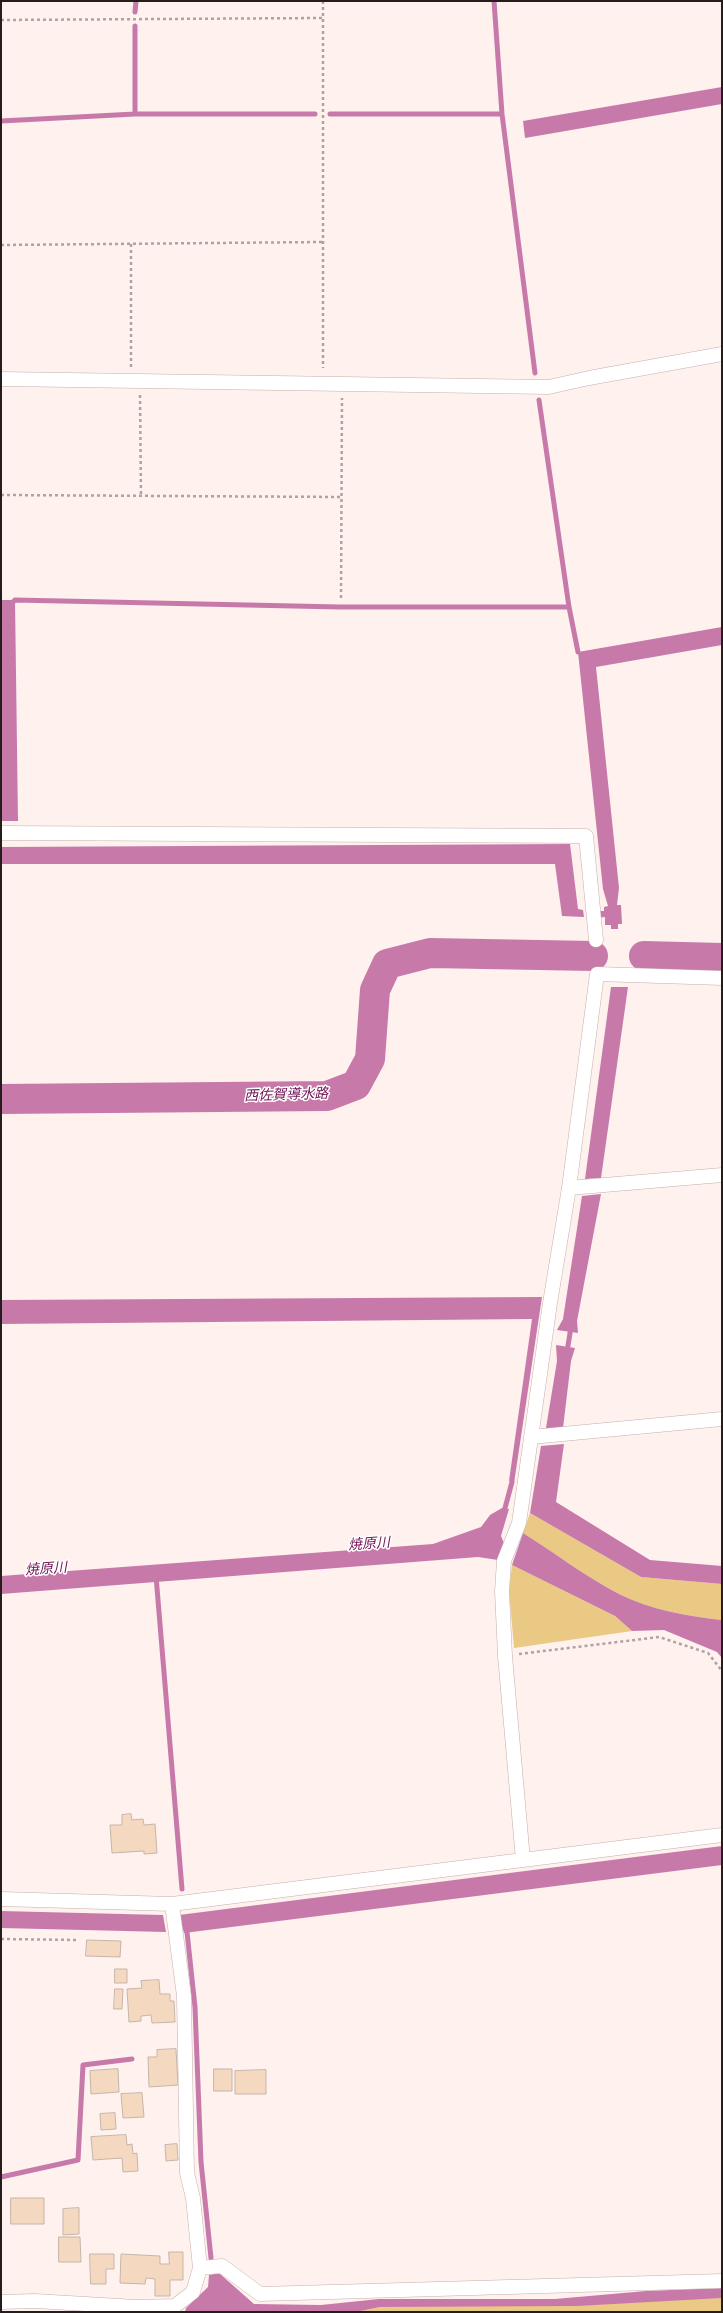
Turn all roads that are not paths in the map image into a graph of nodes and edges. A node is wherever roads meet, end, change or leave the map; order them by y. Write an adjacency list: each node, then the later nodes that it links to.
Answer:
1 (722, 354): 2 (street)
2 (1, 379)
3 (1, 833): 4 (street)
4 (596, 940)
5 (722, 978): 7 (street)
6 (722, 1175): 7 (street)
7 (569, 1188): 9 (street)
8 (722, 1419): 9 (street)
9 (531, 1437): 11 (street)
10 (722, 1835): 11 (street)
11 (523, 1860): 13 (street)
12 (1, 1899): 13 (street)
13 (172, 1904): 14 (street)
14 (200, 2268): 15 (street); 16 (street)
15 (722, 2280)
16 (1, 2302)

